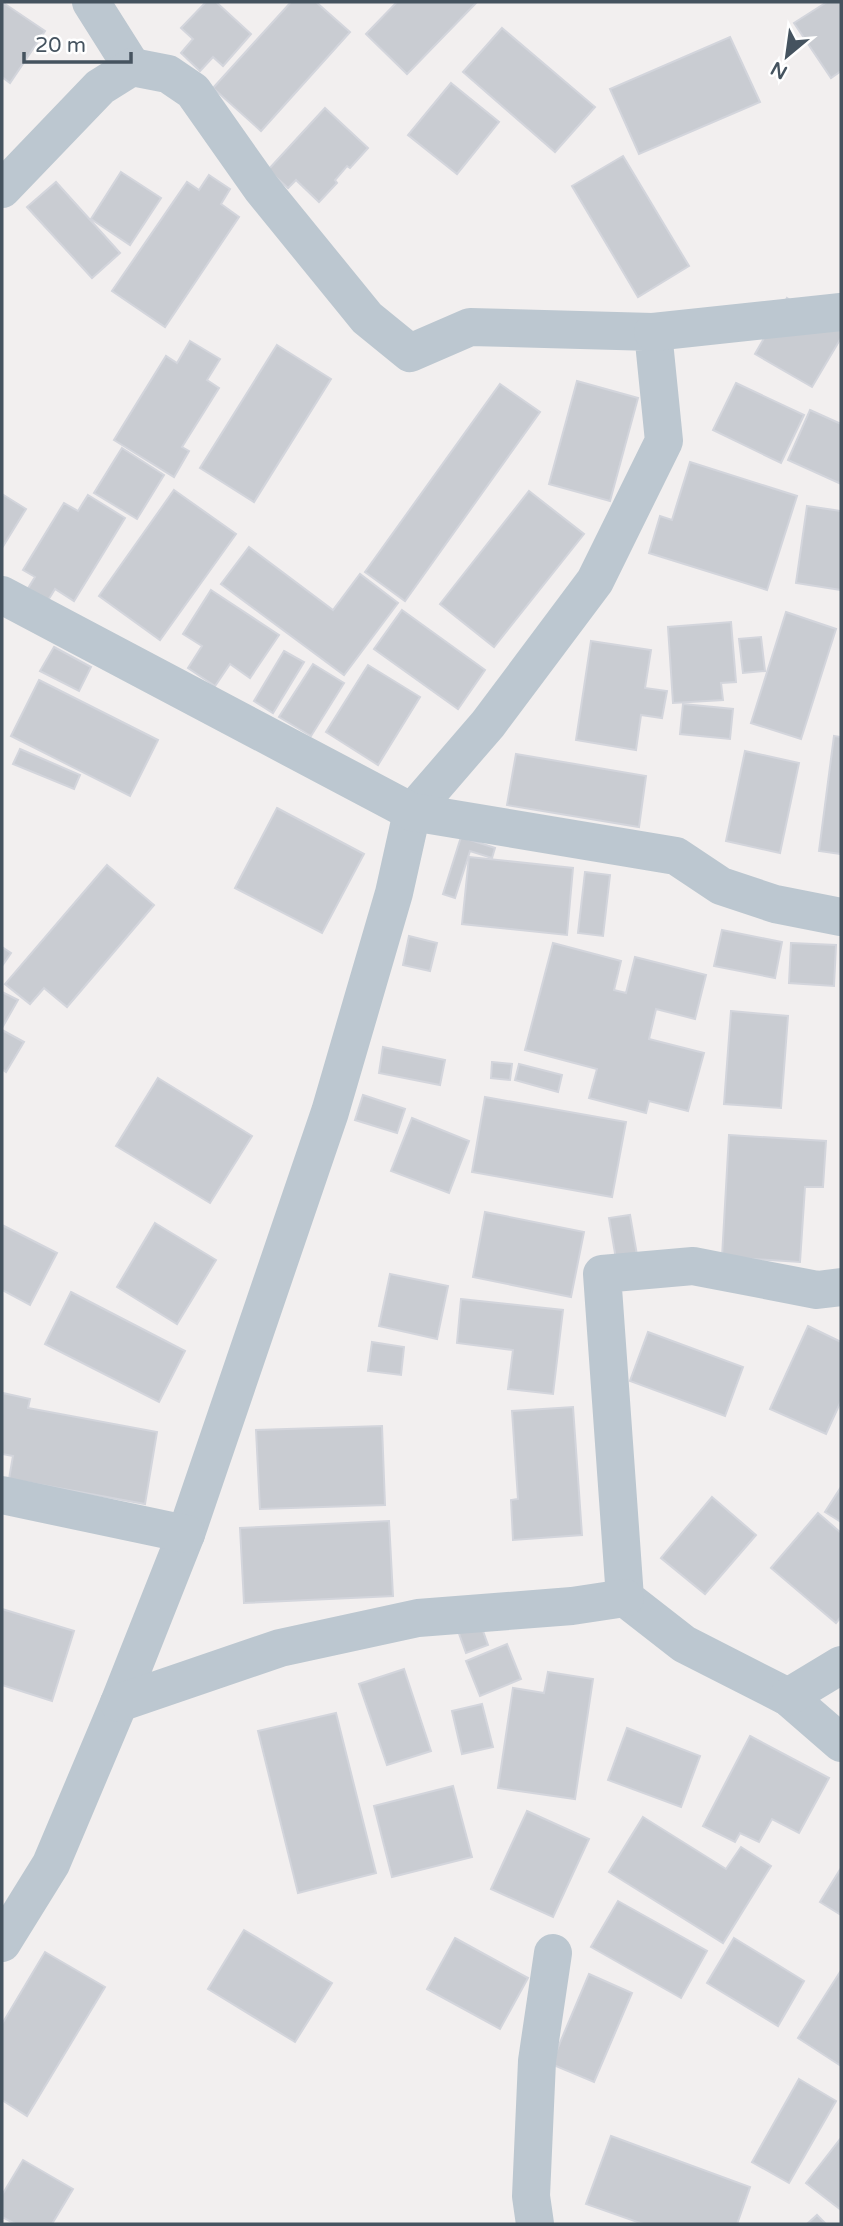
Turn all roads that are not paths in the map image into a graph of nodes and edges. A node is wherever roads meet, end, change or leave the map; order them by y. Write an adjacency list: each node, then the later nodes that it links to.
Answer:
1 (91, 2): 2 (street)
2 (132, 67): 3 (street); 5 (street)
3 (2, 189)
4 (841, 312): 5 (street)
5 (653, 332): 7 (street)
6 (2, 595): 7 (street)
7 (412, 812): 8 (street); 11 (street)
8 (841, 917)
9 (841, 1287): 12 (street)
10 (2, 1495): 11 (street)
11 (187, 1534): 15 (street)
12 (625, 1598): 14 (street); 15 (street)
13 (841, 1665): 14 (street)
14 (788, 1697): 16 (street)
15 (119, 1703): 17 (street)
16 (841, 1743)
17 (2, 1944)
18 (553, 1953): 19 (street)
19 (535, 2224)

